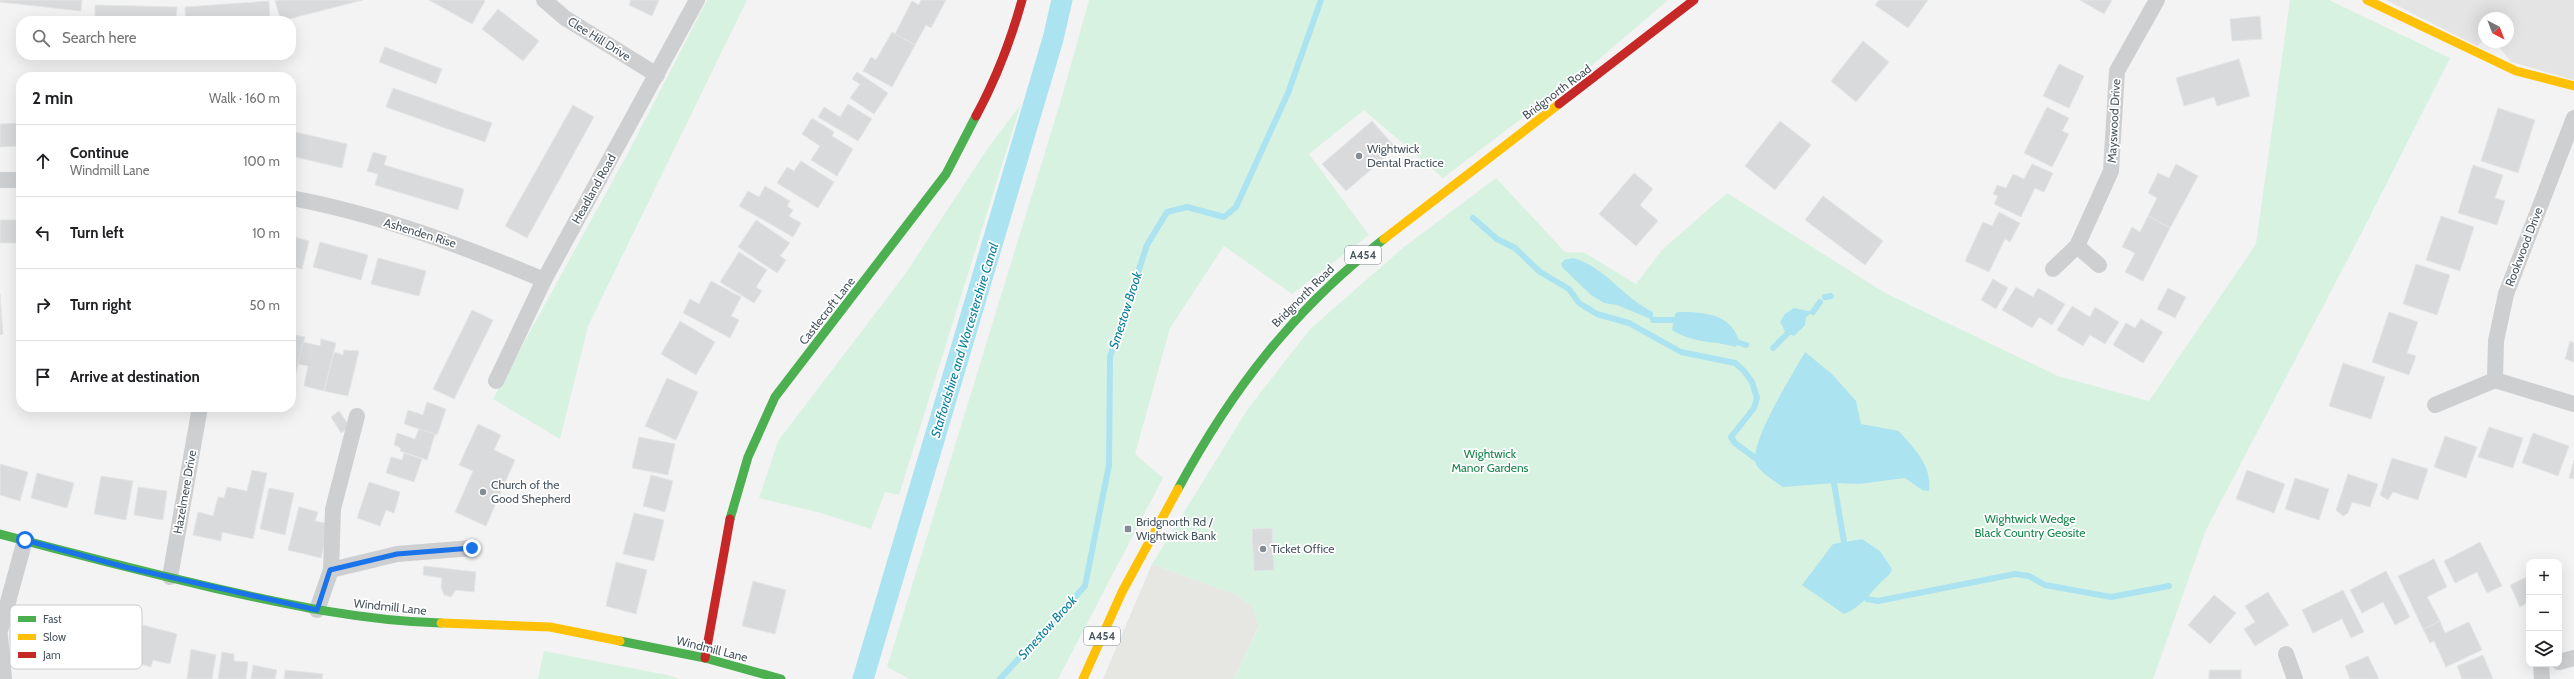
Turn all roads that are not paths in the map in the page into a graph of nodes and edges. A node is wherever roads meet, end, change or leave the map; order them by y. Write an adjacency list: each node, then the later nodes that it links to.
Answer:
1 (544, 0): 7 (street, Clee Hill Drive)
2 (697, 0): 7 (street, Headland Road)
3 (1022, 0): 32 (main road, Castlecroft Lane)
4 (1694, 0): 37 (main road, Bridgnorth Road / A454)
5 (2158, 0): 13 (street, Mayswood Drive)
6 (2367, 0): 8 (main road)
7 (657, 75): 16 (street, Headland Road)
8 (2574, 86)
9 (2574, 118): 17 (street, Rookwood Drive)
10 (0, 180): 11 (street)
11 (16, 180)
12 (296, 199): 16 (street, Ashenden Rise)
13 (2077, 246): 14 (street); 15 (street, Mayswood Drive)
14 (2099, 265)
15 (2053, 269)
16 (544, 280): 18 (street, Headland Road)
17 (2495, 380): 19 (street); 20 (street)
18 (496, 381)
19 (2574, 404)
20 (2435, 405)
21 (199, 412): 27 (street, Hazelmere Drive)
22 (358, 416): 26 (street)
23 (0, 534): 24 (main road, Windmill Lane)
24 (25, 540): 27 (main road, Windmill Lane); 29 (street)
25 (472, 548): 26 (street)
26 (330, 570): 28 (street)
27 (170, 577): 28 (main road, Windmill Lane)
28 (317, 610): 32 (main road, Windmill Lane)
29 (0, 630)
30 (0, 636): 35 (street)
31 (2286, 654): 38 (street)
32 (705, 658): 36 (main road, Windmill Lane)
33 (2574, 658): 34 (street)
34 (2562, 661)
35 (4, 679)
36 (781, 679)
37 (1083, 679)
38 (2295, 679)

